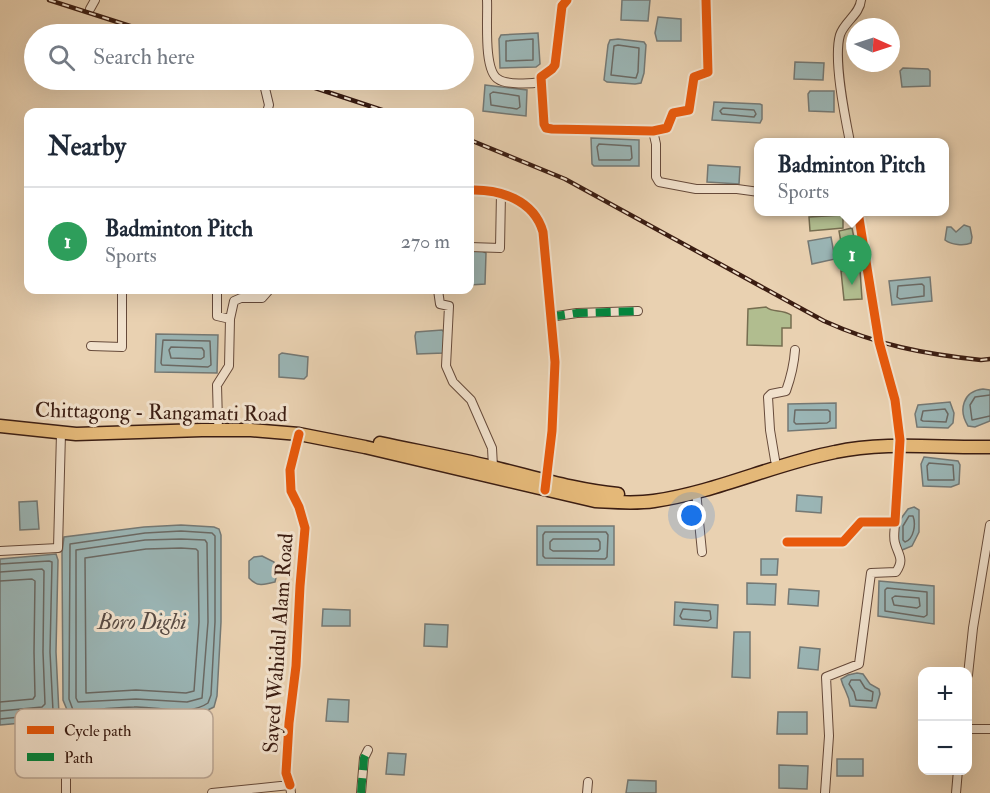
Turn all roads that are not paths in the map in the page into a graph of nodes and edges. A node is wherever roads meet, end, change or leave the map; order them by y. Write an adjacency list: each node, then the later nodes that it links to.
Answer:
1 (95, 0): 6 (street)
2 (488, 0): 7 (street)
3 (567, 0): 7 (street)
4 (706, 0): 10 (street)
5 (861, 0): 11 (street)
6 (90, 9)
7 (541, 82): 10 (street)
8 (265, 90): 9 (street)
9 (268, 108)
10 (653, 131): 13 (street)
11 (848, 138)
12 (474, 190): 14 (street)
13 (754, 191)
14 (501, 193): 16 (street); 22 (street)
15 (859, 216): 32 (street)
16 (474, 247)
17 (122, 294): 24 (street)
18 (218, 294): 23 (street)
19 (266, 294): 23 (street)
20 (439, 294): 35 (street)
21 (638, 311): 22 (street)
22 (550, 317): 36 (street)
23 (231, 319): 27 (street)
24 (91, 346)
25 (795, 350): 34 (street)
26 (0, 419): 27 (highway, Chittagong - Rangamati Road)
27 (218, 422): 35 (highway, Chittagong - Rangamati Road)
28 (0, 426): 29 (highway, Chittagong - Rangamati Road)
29 (61, 433): 30 (highway, Chittagong - Rangamati Road); 42 (street)
30 (299, 434): 36 (highway, Chittagong - Rangamati Road); 50 (street, Sayed Wahidul Alam Road)
31 (990, 441): 32 (highway, Chittagong - Rangamati Road)
32 (900, 443): 33 (highway, Chittagong - Rangamati Road); 34 (highway, Chittagong - Rangamati Road); 37 (highway, Chittagong - Rangamati Road); 39 (street)
33 (990, 447)
34 (775, 460): 38 (highway, Chittagong - Rangamati Road)
35 (493, 467): 36 (highway, Chittagong - Rangamati Road)
36 (546, 485): 38 (highway, Chittagong - Rangamati Road)
37 (696, 491): 38 (highway, Chittagong - Rangamati Road); 43 (street)
38 (629, 499)
39 (895, 522): 41 (street); 54 (street)
40 (990, 525): 44 (street)
41 (787, 542)
42 (0, 551)
43 (702, 552)
44 (969, 667)
45 (972, 729): 46 (street)
46 (990, 729)
47 (368, 750): 52 (street)
48 (958, 775): 55 (street)
49 (588, 782): 53 (street)
50 (291, 789): 51 (street)
51 (212, 793)
52 (361, 793)
53 (587, 793)
54 (825, 793)
55 (956, 793)

